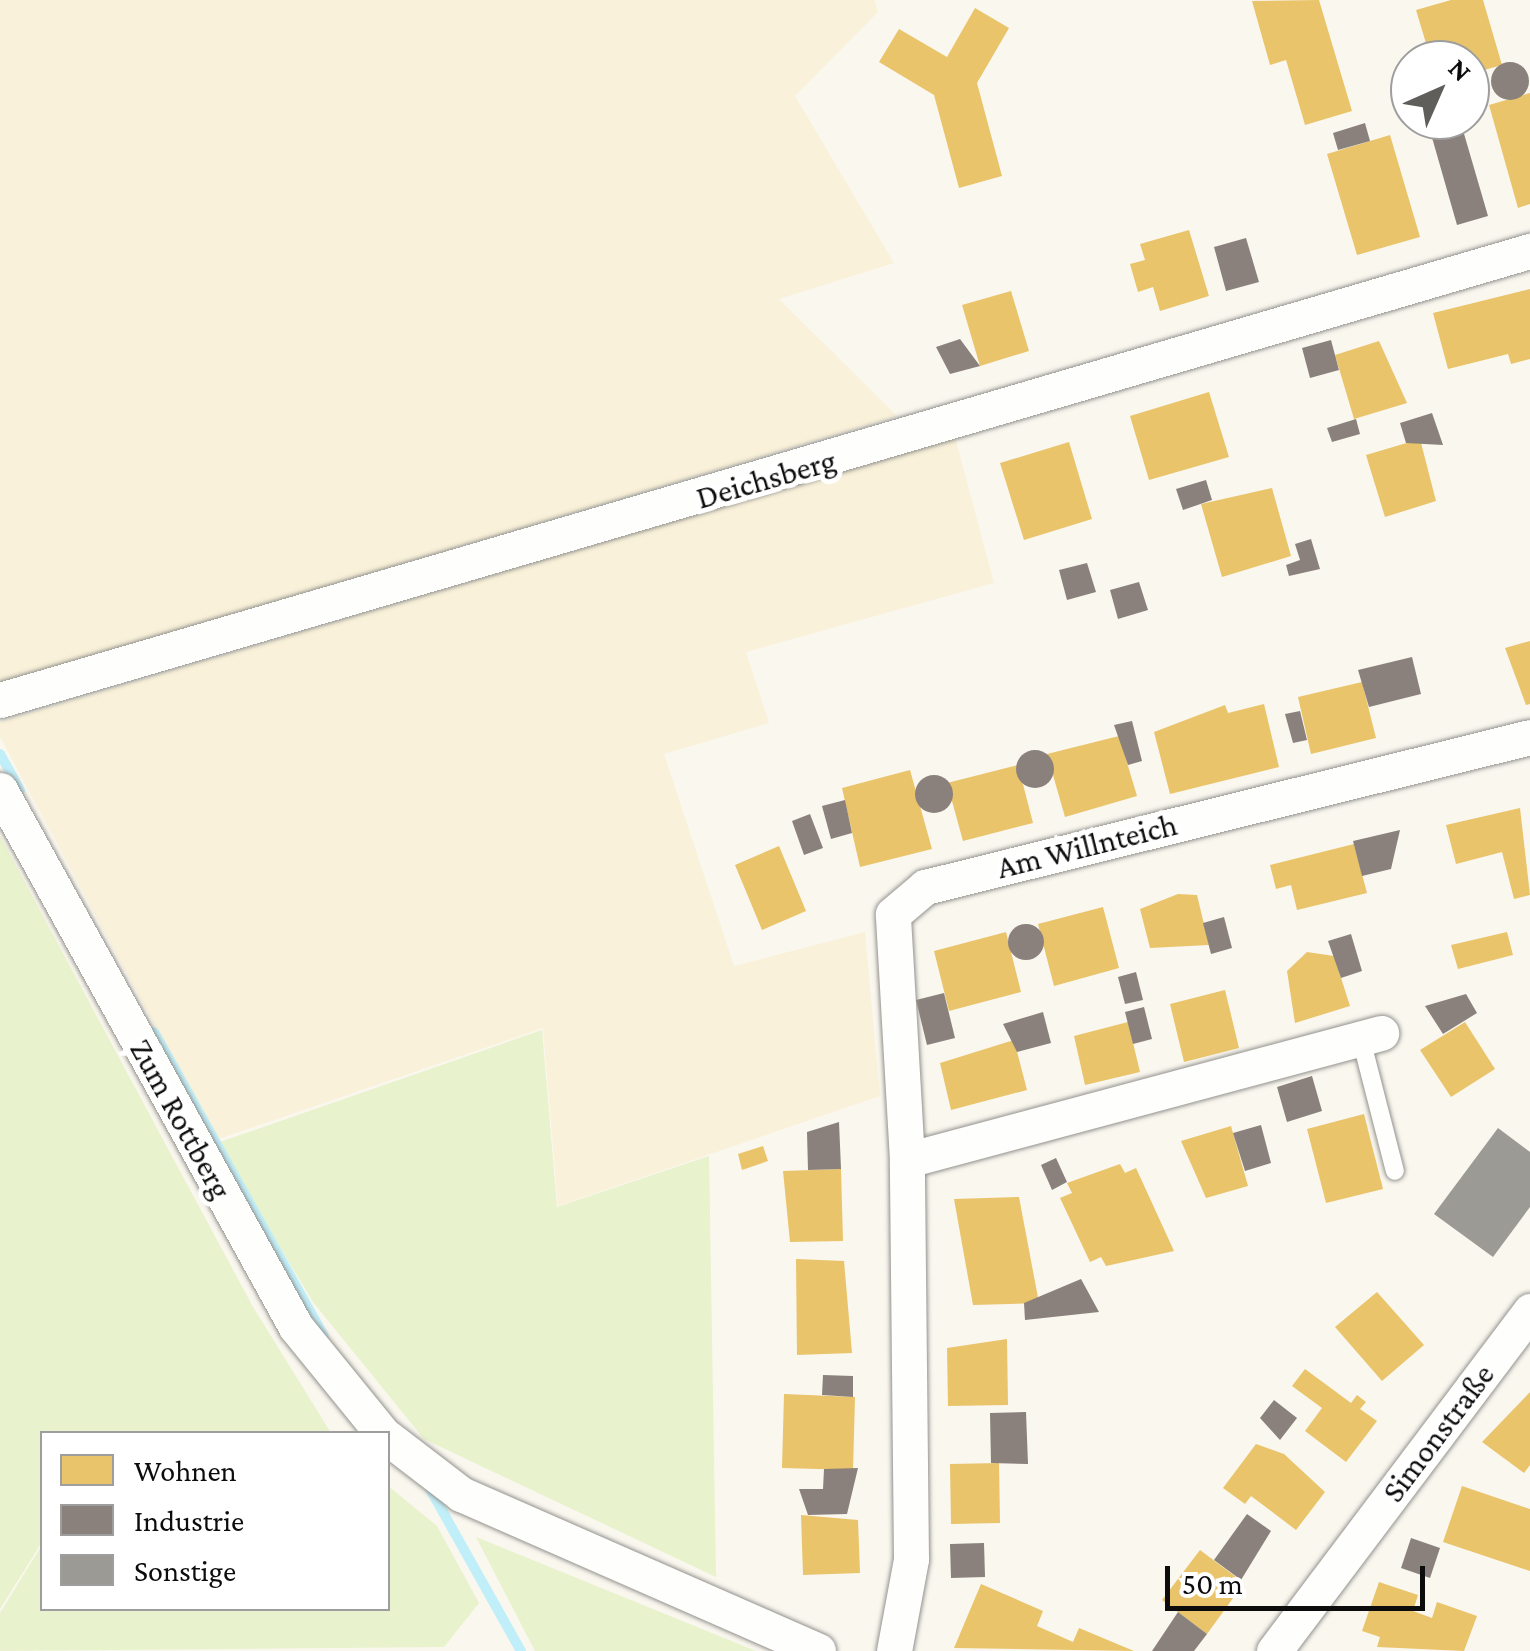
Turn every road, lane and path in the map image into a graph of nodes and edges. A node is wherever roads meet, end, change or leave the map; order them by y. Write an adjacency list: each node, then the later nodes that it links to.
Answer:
1 (1530, 251): 2 (street, Deichsberg)
2 (0, 700)
3 (1530, 738): 6 (street, Am Willnteich)
4 (0, 790): 9 (street, Zum Rottberg)
5 (1371, 1036): 6 (street); 7 (lane)
6 (907, 1160): 12 (street, Am Willnteich)
7 (1395, 1171)
8 (1530, 1311): 13 (street, Simonstraße)
9 (382, 1431)
10 (390, 1439): 11 (street, Zum Rottberg)
11 (818, 1651)
12 (894, 1651)
13 (1274, 1651)

